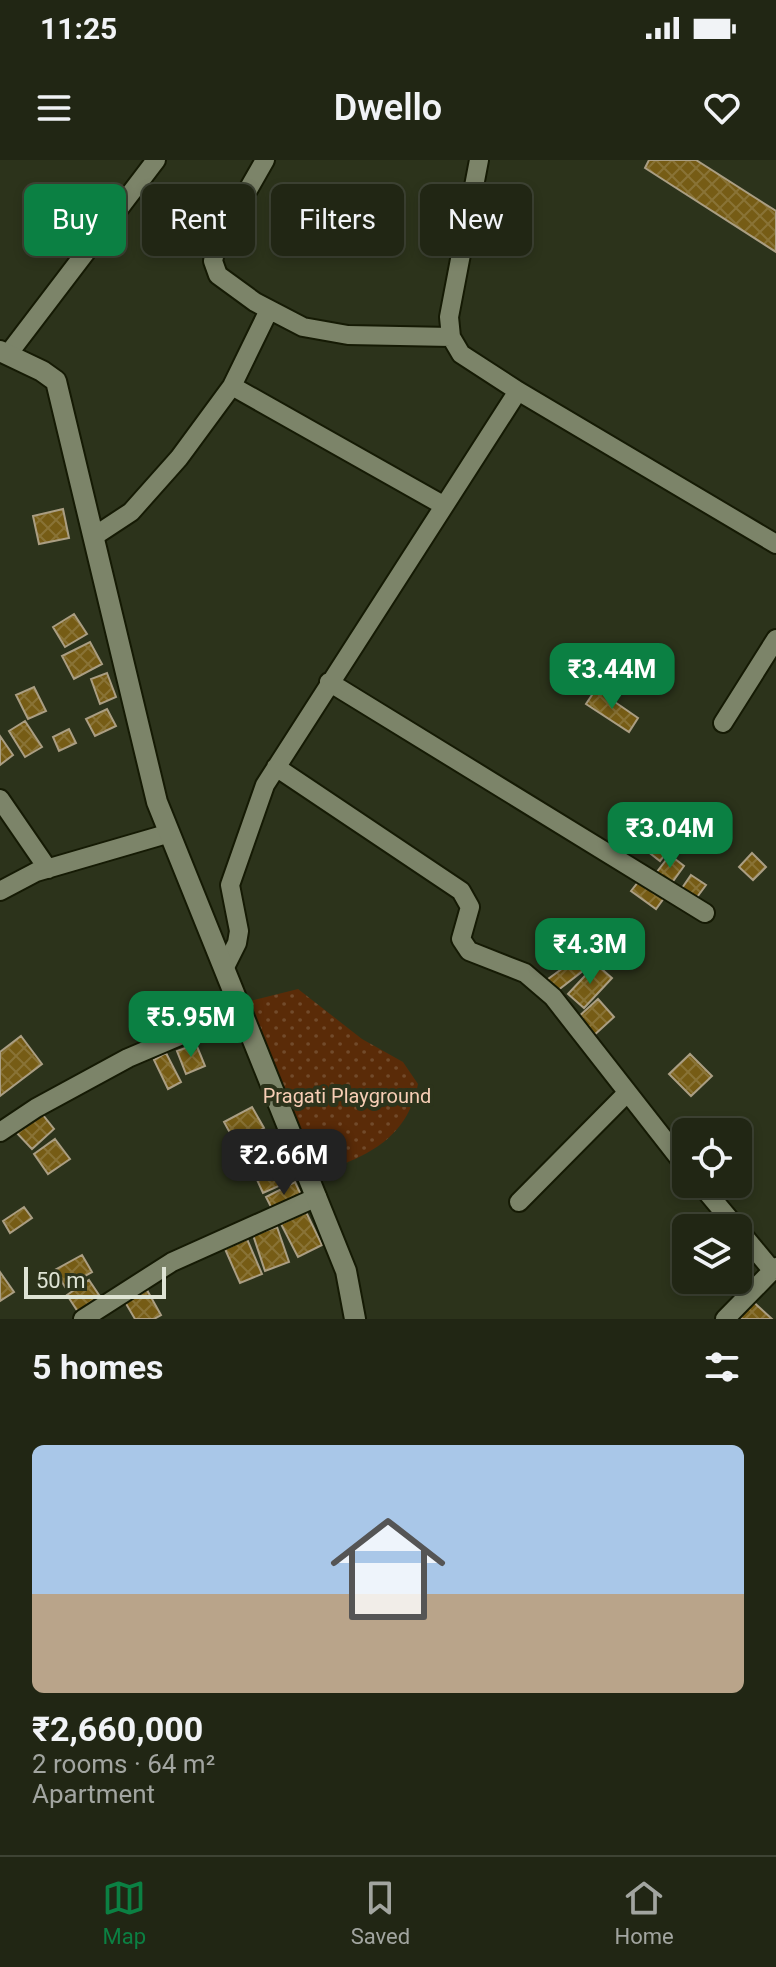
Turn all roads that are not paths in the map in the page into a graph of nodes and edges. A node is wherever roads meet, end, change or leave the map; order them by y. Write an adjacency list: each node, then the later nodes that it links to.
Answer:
1 (156, 160): 6 (street)
2 (265, 160): 4 (street)
3 (479, 160): 5 (street)
4 (269, 310): 5 (street); 7 (street)
5 (451, 337): 8 (street)
6 (4, 352): 10 (street)
7 (232, 386): 9 (street); 10 (street)
8 (518, 391): 9 (street); 11 (street)
9 (443, 505): 13 (street)
10 (93, 537): 17 (street)
11 (776, 544)
12 (776, 639): 14 (street)
13 (329, 682): 15 (street); 20 (street)
14 (723, 723)
15 (276, 767): 21 (street); 23 (street)
16 (0, 799): 18 (street)
17 (170, 833): 18 (street); 21 (street)
18 (48, 869): 19 (street)
19 (0, 891)
20 (705, 913)
21 (224, 969): 22 (street)
22 (241, 1010): 24 (street); 26 (street)
23 (627, 1093): 25 (street); 28 (street)
24 (0, 1132)
25 (672, 1149)
26 (317, 1197): 32 (street); 33 (street)
27 (712, 1198): 29 (street)
28 (519, 1202)
29 (725, 1214)
30 (752, 1245): 31 (street)
31 (774, 1269): 34 (street)
32 (83, 1319)
33 (355, 1319)
34 (725, 1319)

